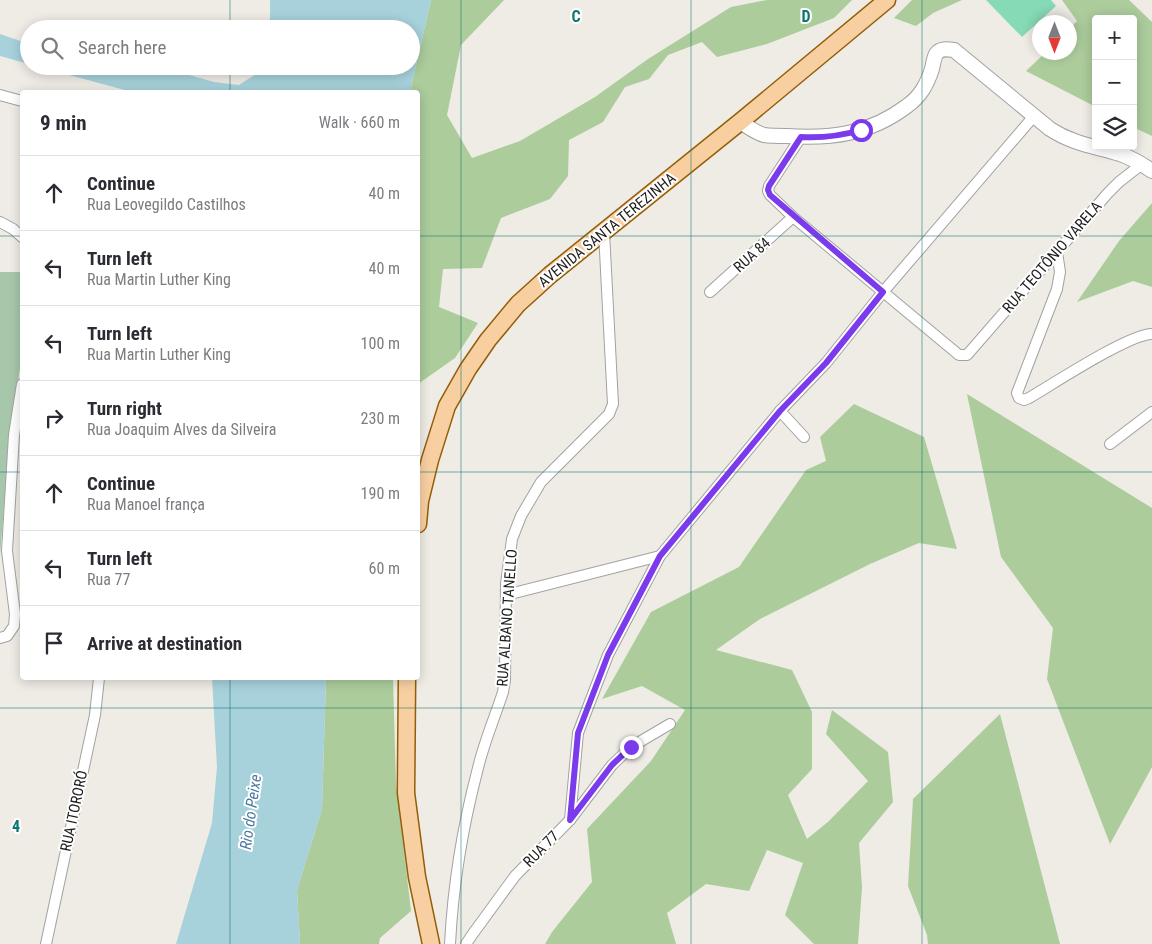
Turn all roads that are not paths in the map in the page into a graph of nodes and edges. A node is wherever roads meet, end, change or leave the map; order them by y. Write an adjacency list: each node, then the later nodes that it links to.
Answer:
1 (887, 0): 5 (main road, AVENIDA SANTA TEREZINHA)
2 (0, 95): 3 (street)
3 (20, 100)
4 (1034, 116): 6 (street); 7 (street); 14 (street)
5 (740, 122): 6 (street); 10 (main road, AVENIDA SANTA TEREZINHA)
6 (801, 137): 8 (street)
7 (1147, 168): 12 (street, RUA TEOTÔNIO VARELA)
8 (793, 217): 13 (street, RUA 84); 14 (street)
9 (0, 222): 11 (street)
10 (604, 232): 21 (main road, AVENIDA SANTA TEREZINHA); 23 (street, RUA ALBANO TANELLO)
11 (20, 235)
12 (1057, 252): 14 (street, RUA TEOTÔNIO VARELA); 15 (street)
13 (710, 292)
14 (883, 292): 17 (street)
15 (1152, 334)
16 (20, 397): 24 (street)
17 (780, 411): 19 (street); 22 (street)
18 (1152, 412): 20 (street)
19 (804, 437)
20 (1110, 444)
21 (420, 501)
22 (660, 556): 23 (street); 28 (street)
23 (506, 595): 31 (street, RUA ALBANO TANELLO)
24 (0, 638)
25 (99, 680): 29 (street, RUA ITORORÓ)
26 (407, 680): 30 (main road)
27 (670, 724): 28 (street, RUA 77)
28 (570, 820): 32 (street, RUA 77)
29 (46, 944)
30 (431, 944)
31 (450, 944)
32 (466, 944)

